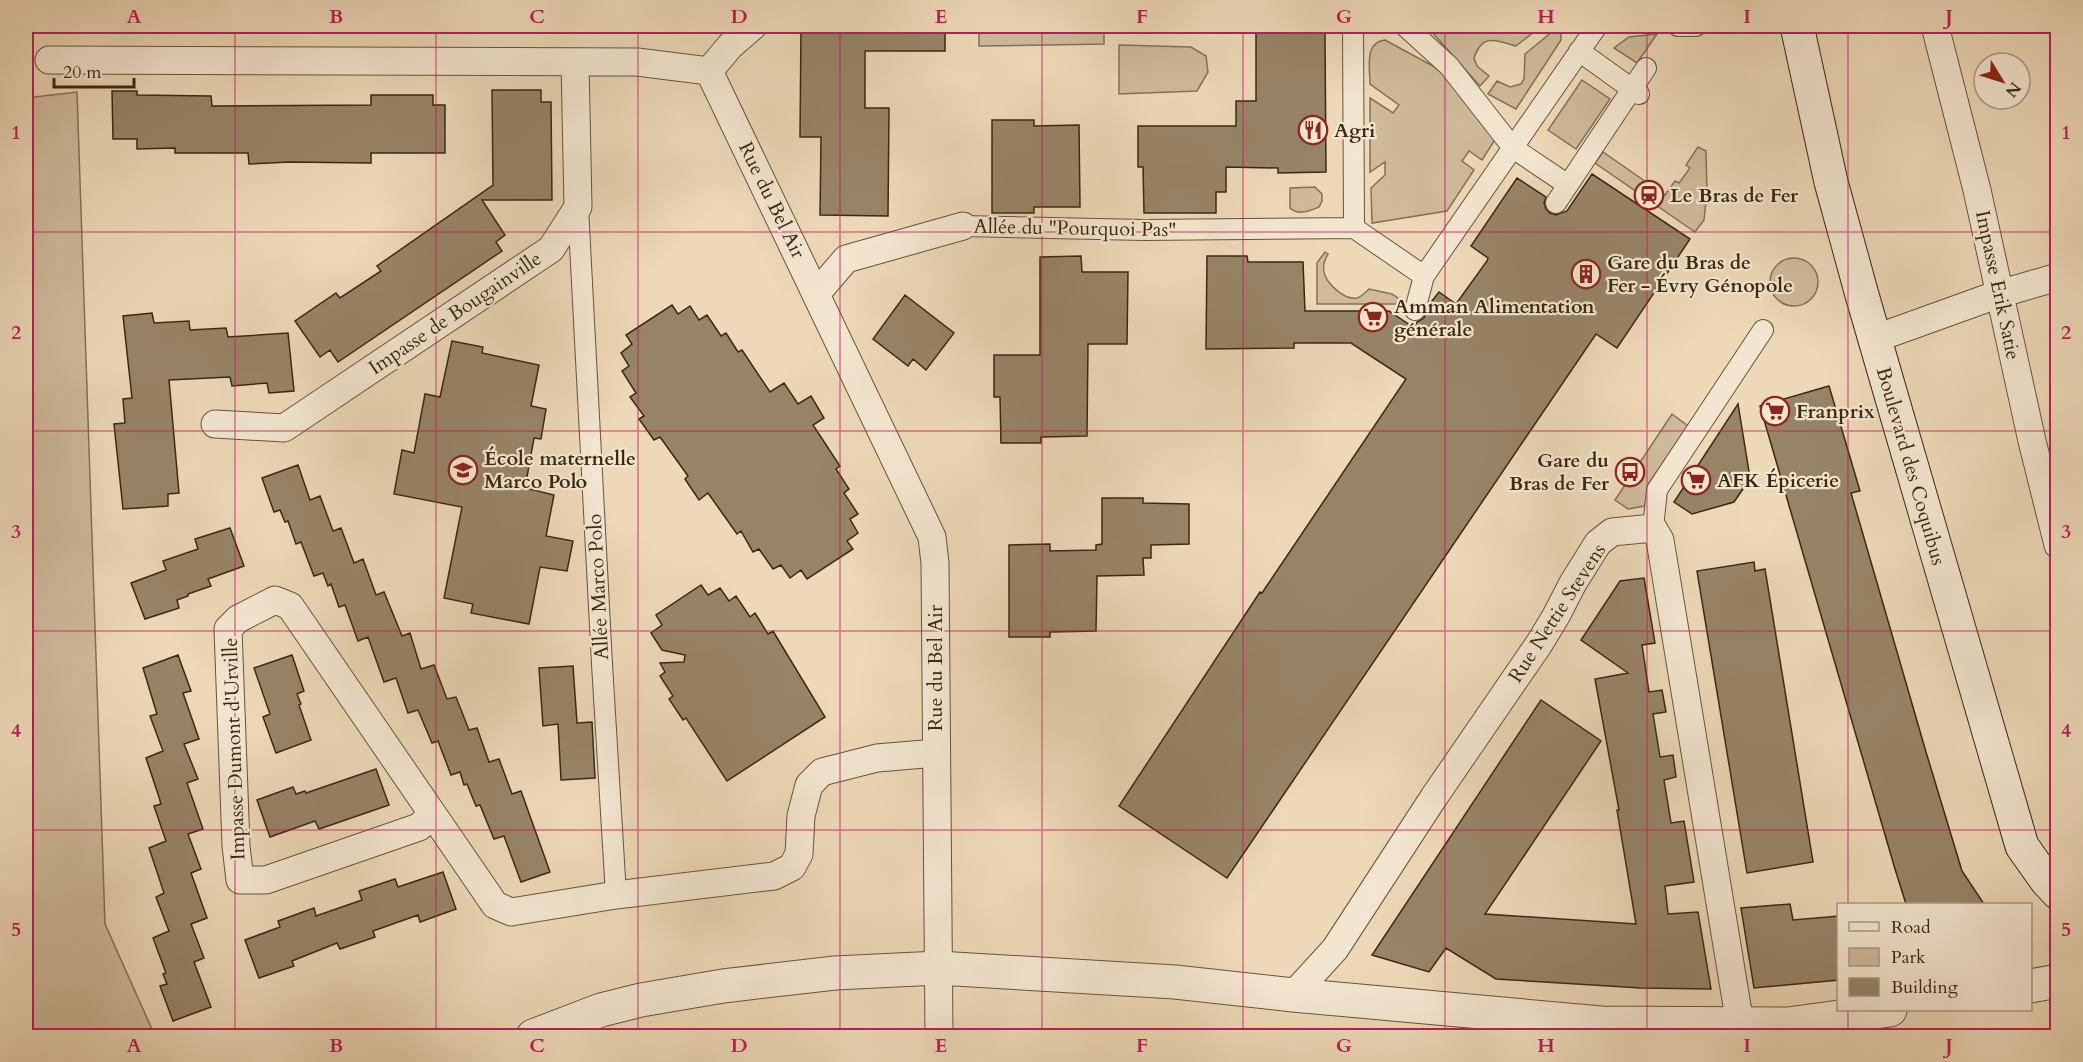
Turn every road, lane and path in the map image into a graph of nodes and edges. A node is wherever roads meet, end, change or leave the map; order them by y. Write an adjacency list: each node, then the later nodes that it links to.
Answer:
1 (753, 26): 13 (street)
2 (1353, 26): 20 (street)
3 (1405, 26): 15 (street)
4 (1597, 26): 9 (street)
5 (1678, 26): 6 (street)
6 (1696, 26)
7 (1797, 26): 27 (street, Boulevard des Coquibus)
8 (1935, 26): 24 (street, Impasse Erik Satie)
9 (1579, 51): 14 (street); 15 (street)
10 (49, 60): 11 (street)
11 (575, 62): 13 (street); 18 (street)
12 (1646, 68): 14 (street)
13 (710, 71): 23 (street, Rue du Bel Air)
14 (1635, 92): 16 (street)
15 (1513, 148): 16 (street); 21 (street)
16 (1568, 185): 17 (street)
17 (1556, 203)
18 (578, 207): 28 (street, Impasse de Bougainville); 34 (street, Allée Marco Polo)
19 (963, 226): 20 (street, Allée du "Pourquoi Pas"); 23 (street, Allée du "Pourquoi Pas")
20 (1354, 228): 21 (street)
21 (1424, 276): 25 (street)
22 (2058, 277): 24 (street)
23 (816, 294): 31 (street, Rue du Bel Air)
24 (1999, 294): 27 (street); 30 (street, Impasse Erik Satie)
25 (1415, 310)
26 (1763, 330): 29 (street)
27 (1874, 339): 33 (street, Boulevard des Coquibus)
28 (215, 424)
29 (1653, 528): 38 (street, Rue Nettie Stevens); 40 (street)
30 (2058, 545)
31 (936, 753): 34 (street, Impasse Dumont d'Urville); 35 (street, Rue du Bel Air)
32 (432, 815): 32 (street, Impasse Dumont d'Urville); 34 (street, Impasse Dumont d'Urville)
33 (2058, 893)
34 (616, 895)
35 (938, 968): 38 (street); 41 (street); 42 (street, Rue du Bel Air)
36 (2058, 981): 37 (street)
37 (2032, 986)
38 (1293, 995): 40 (street)
39 (1883, 1011): 40 (street)
40 (1740, 1024)
41 (533, 1036)
42 (939, 1036)

